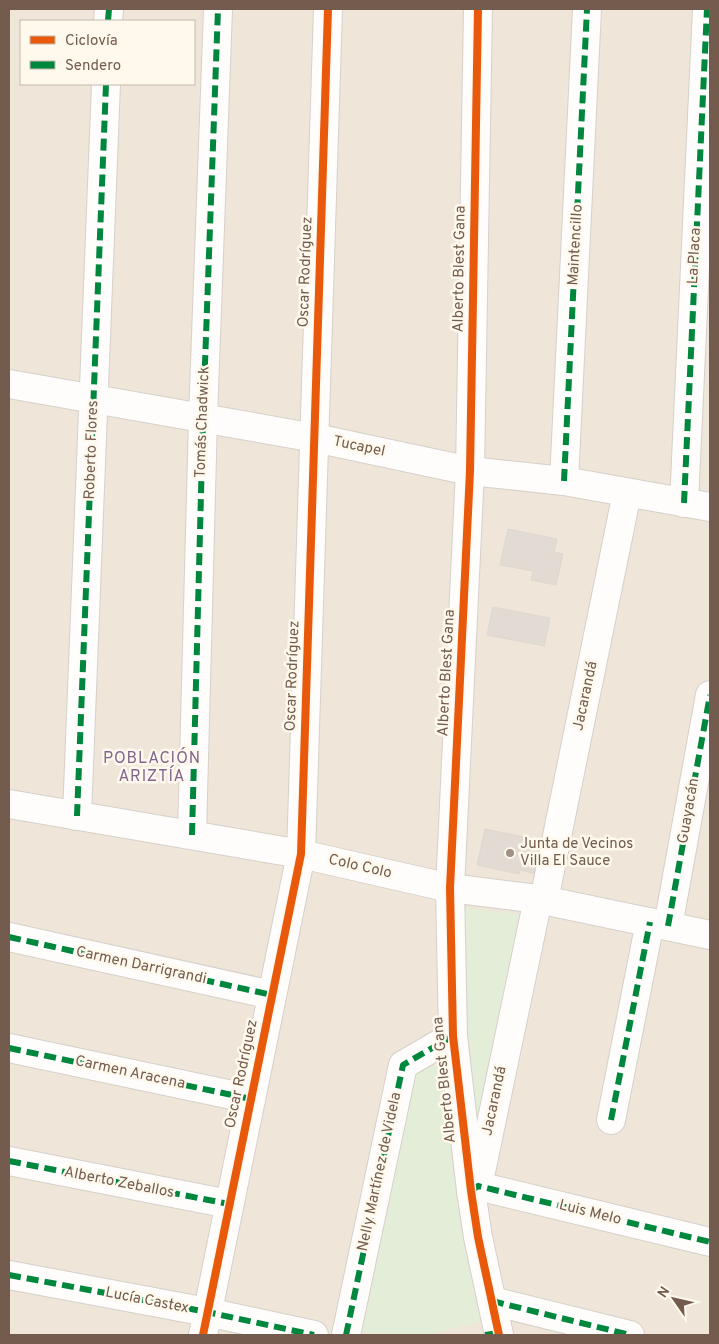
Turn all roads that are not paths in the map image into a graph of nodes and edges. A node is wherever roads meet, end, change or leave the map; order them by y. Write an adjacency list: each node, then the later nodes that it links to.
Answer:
1 (218, 9): 9 (street, Tomás Chadwick)
2 (328, 9): 10 (street, Oscar Rodríguez)
3 (478, 9): 11 (street, Alberto Blest Gana)
4 (588, 9): 12 (street, Maintencillo)
5 (707, 9): 14 (street, La Placa)
6 (106, 85): 8 (street, Roberto Flores)
7 (9, 384): 8 (street, Tucapel)
8 (94, 399): 9 (street, Tucapel); 17 (street, Roberto Flores)
9 (203, 418): 10 (street, Tucapel); 18 (street, Tomás Chadwick)
10 (314, 438): 11 (street, Tucapel); 19 (street, Oscar Rodríguez)
11 (470, 471): 12 (street, Tucapel); 20 (street, Alberto Blest Gana)
12 (564, 481): 13 (street, Tucapel)
13 (627, 493): 14 (street, Tucapel); 21 (street, Jacarandá)
14 (697, 505)
15 (710, 695): 22 (street, Guayacán)
16 (9, 804): 17 (street, Colo Colo)
17 (77, 816): 18 (street, Colo Colo)
18 (192, 836): 19 (street, Colo Colo)
19 (301, 854): 20 (street, Colo Colo); 25 (street, Oscar Rodríguez)
20 (450, 888): 21 (street, Colo Colo); 26 (street, Alberto Blest Gana)
21 (541, 899): 22 (street, Colo Colo); 31 (street, Jacarandá)
22 (659, 924): 23 (street, Colo Colo); 29 (street, Guayacán)
23 (710, 935)
24 (9, 937): 25 (street, Carmen Darrigrandi)
25 (272, 995): 28 (street, Oscar Rodríguez)
26 (453, 1036): 31 (street, Alberto Blest Gana); 39 (street, Nelly Martínez de Videla)
27 (9, 1048): 28 (street, Carmen Aracena)
28 (251, 1099): 32 (street, Oscar Rodríguez)
29 (611, 1120)
30 (9, 1161): 32 (street, Alberto Zeballos)
31 (474, 1188): 33 (street, Luis Melo); 35 (street, Alberto Blest Gana)
32 (229, 1204): 36 (street, Oscar Rodríguez)
33 (710, 1242)
34 (9, 1275): 36 (street, Lucía Castex)
35 (492, 1301): 37 (street, Alberto Blest Gana); 40 (street)
36 (205, 1324): 38 (street, Lucía Castex)
37 (494, 1334)
38 (314, 1335)
39 (346, 1335)
40 (630, 1335)

